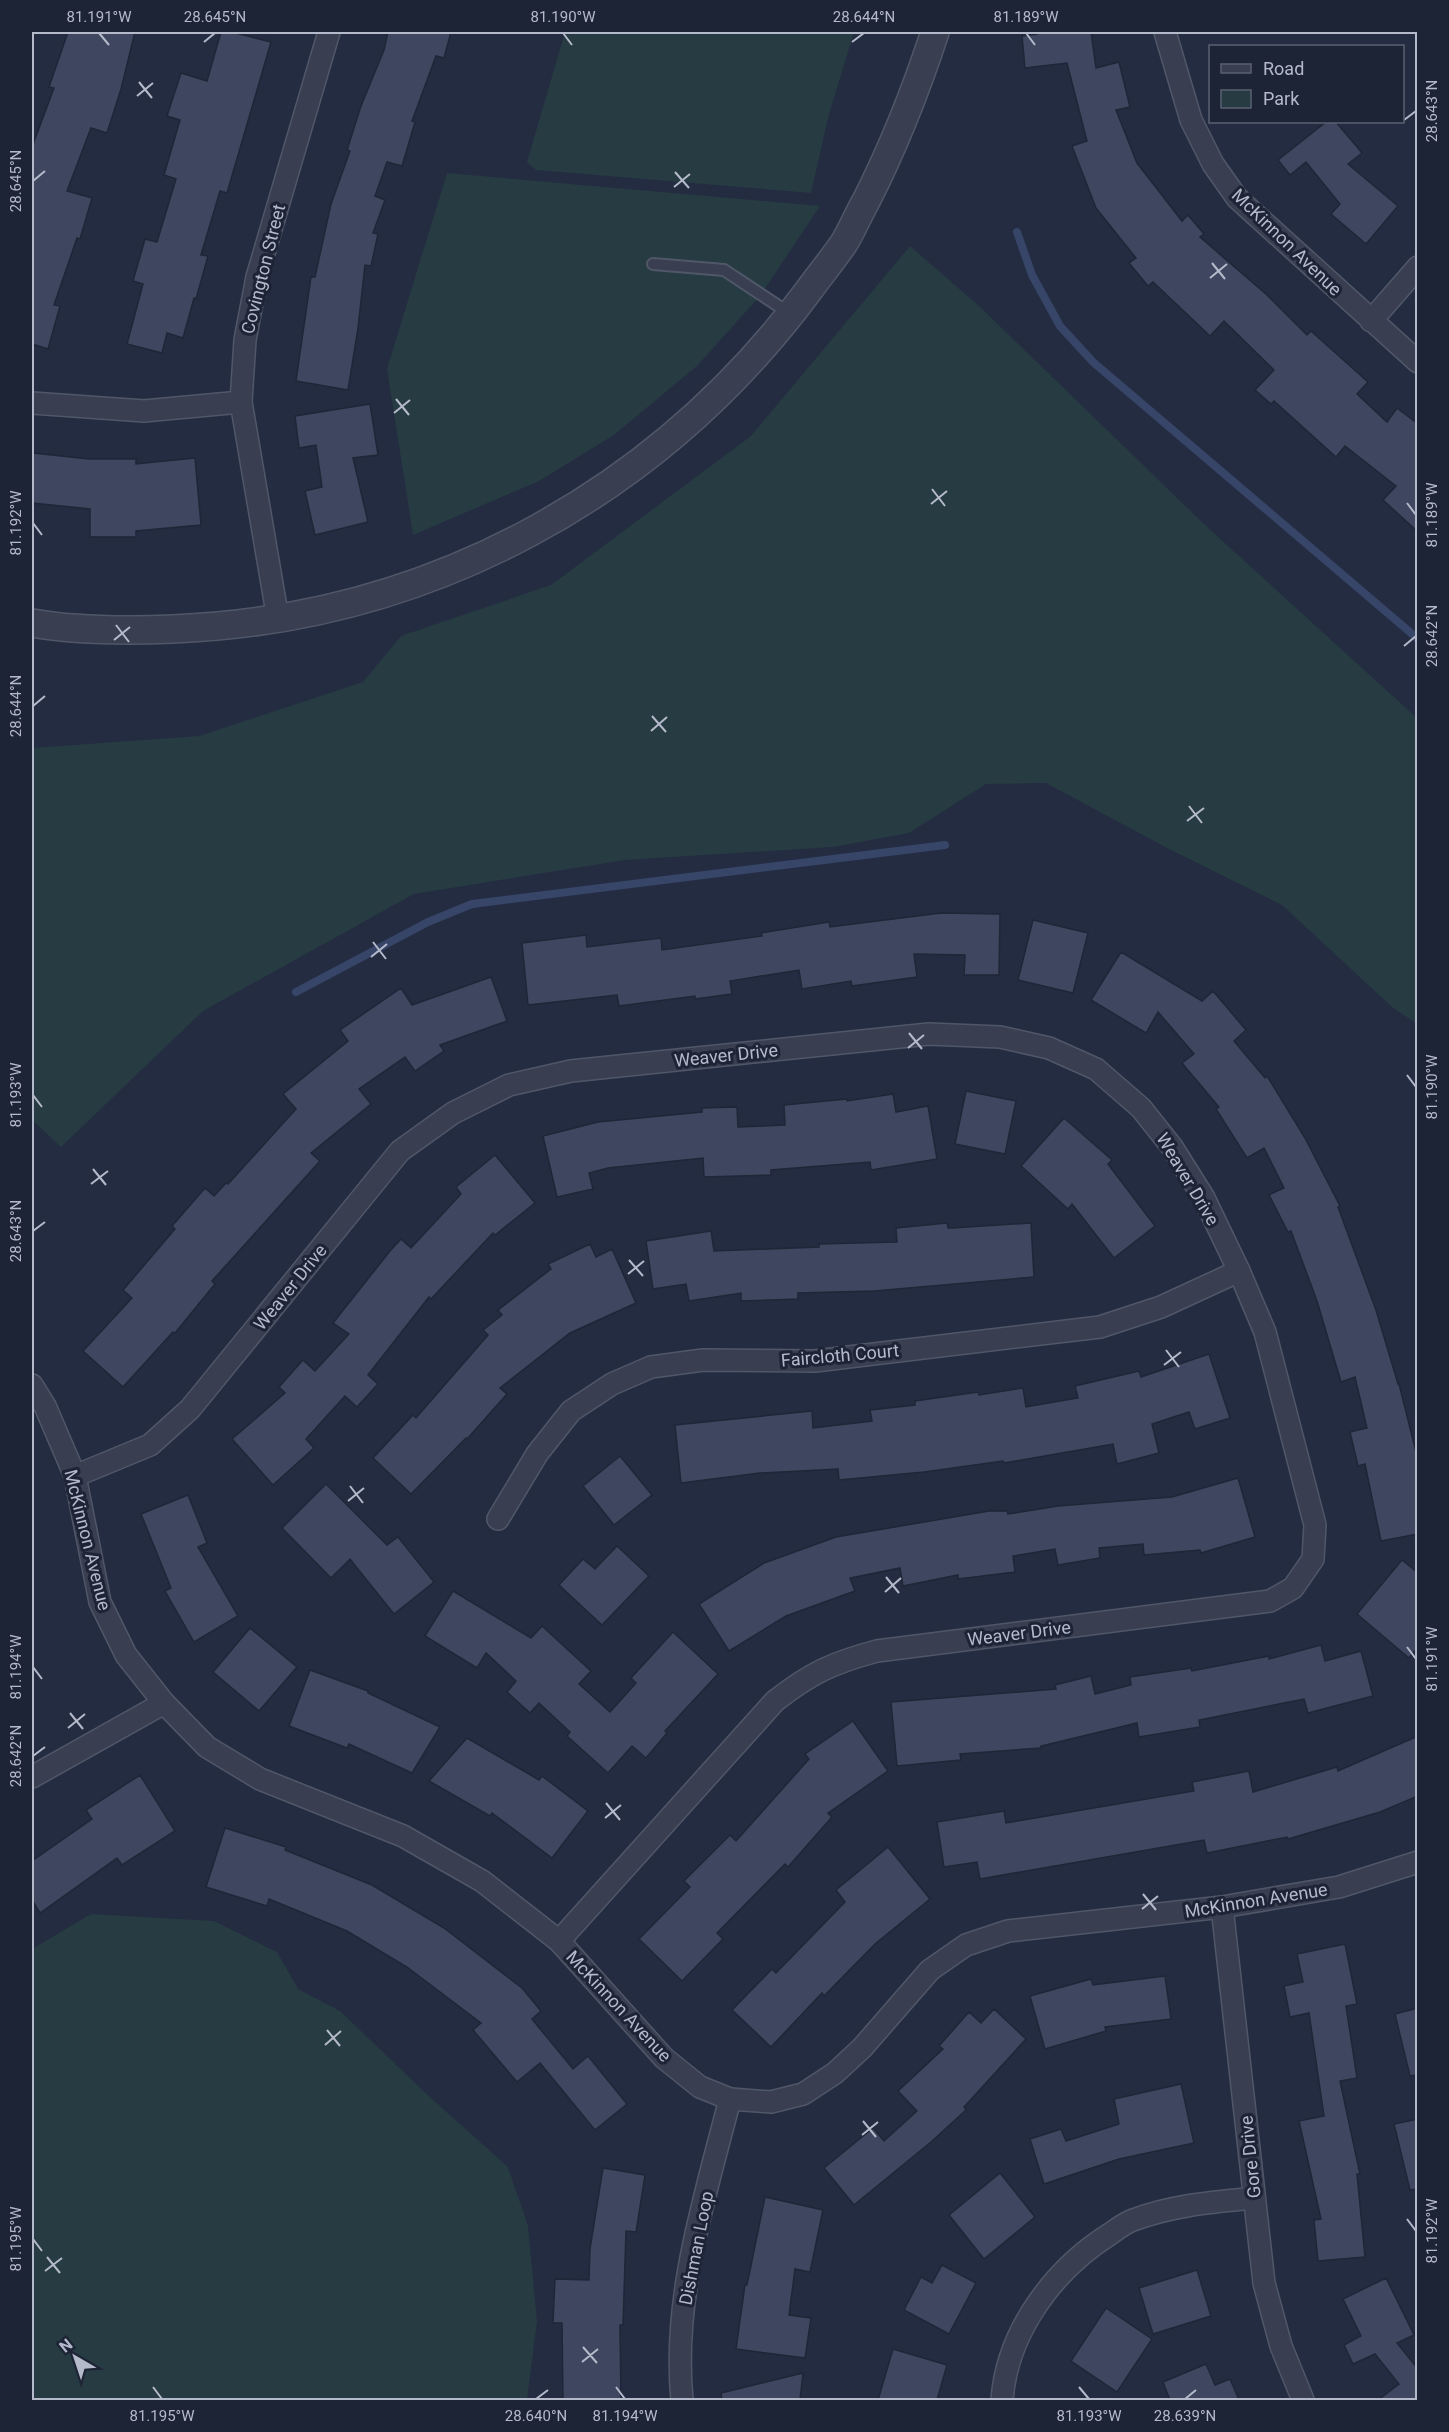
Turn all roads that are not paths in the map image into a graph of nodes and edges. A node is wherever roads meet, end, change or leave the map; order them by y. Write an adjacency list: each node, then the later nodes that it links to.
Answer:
1 (329, 32): 9 (street, Covington Street)
2 (935, 32): 6 (street)
3 (1165, 32): 7 (street, McKinnon Avenue)
4 (653, 264): 6 (lane)
5 (1418, 267): 7 (street)
6 (791, 314): 11 (street)
7 (1371, 321): 8 (street, McKinnon Avenue)
8 (1418, 362)
9 (241, 402): 10 (street); 11 (street, Covington Street)
10 (32, 403)
11 (278, 619): 12 (street)
12 (32, 623)
13 (1239, 1271): 15 (street, Weaver Drive); 16 (street, Faircloth Court); 21 (street, Weaver Drive)
14 (32, 1385): 15 (street, McKinnon Avenue)
15 (75, 1476): 17 (street, McKinnon Avenue)
16 (498, 1519)
17 (164, 1703): 18 (street); 21 (street, McKinnon Avenue)
18 (32, 1777)
19 (1418, 1862): 20 (street, McKinnon Avenue)
20 (1222, 1907): 22 (street, McKinnon Avenue); 23 (street, Gore Drive)
21 (559, 1941): 22 (street, McKinnon Avenue)
22 (730, 2099): 24 (street, Dishman Loop)
23 (1254, 2198): 25 (street); 26 (street, Gore Drive)
24 (682, 2400)
25 (1002, 2400)
26 (1304, 2400)

